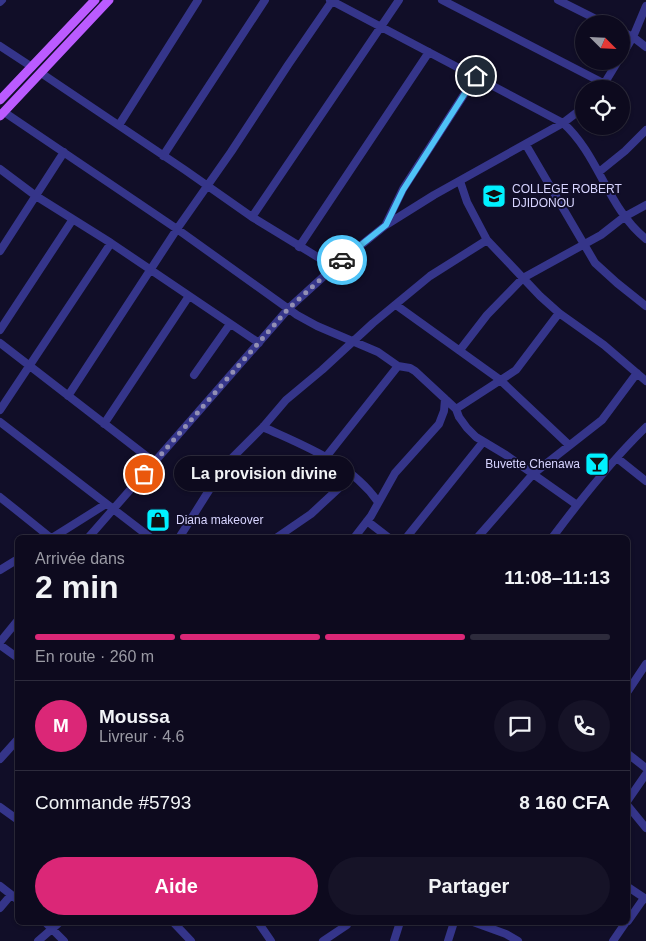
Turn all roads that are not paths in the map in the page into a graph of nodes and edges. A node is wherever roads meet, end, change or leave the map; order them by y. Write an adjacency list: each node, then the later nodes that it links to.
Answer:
1 (95, 0): 18 (main road)
2 (109, 0): 19 (main road)
3 (198, 0): 26 (street)
4 (265, 0): 30 (street)
5 (331, 0): 11 (street); 34 (street)
6 (399, 0): 11 (street)
7 (442, 0): 21 (street)
8 (558, 0): 10 (street)
9 (646, 6): 13 (street)
10 (588, 15)
11 (381, 26): 17 (street); 37 (street)
12 (630, 36): 13 (street)
13 (633, 37): 14 (street); 16 (street)
14 (630, 42)
15 (0, 46): 18 (street)
16 (646, 47)
17 (428, 52): 20 (street); 46 (street)
18 (32, 67): 22 (main road)
19 (41, 73): 23 (main road); 26 (street)
20 (476, 76): 25 (street); 40 (street)
21 (592, 80)
22 (0, 100)
23 (2, 114): 29 (street)
24 (575, 114): 25 (street)
25 (563, 123): 28 (street); 32 (street)
26 (119, 125): 30 (street)
27 (646, 130): 32 (street)
28 (526, 145): 33 (street); 45 (street)
29 (64, 152): 35 (street); 41 (street)
30 (164, 156): 34 (street)
31 (0, 170): 35 (street)
32 (599, 172): 38 (street)
33 (460, 182): 40 (street); 43 (street)
34 (207, 185): 37 (street); 41 (street)
35 (36, 196): 39 (street); 47 (street)
36 (646, 205): 38 (street)
37 (252, 217): 46 (street)
38 (624, 217): 42 (street); 45 (street)
39 (73, 219): 44 (street); 57 (street)
40 (386, 225): 48 (street)
41 (176, 229): 49 (street); 54 (street)
42 (646, 239)
43 (487, 240): 50 (street); 52 (street)
44 (111, 243): 49 (street); 62 (street)
45 (584, 244): 50 (street); 53 (street)
46 (299, 247): 48 (street)
47 (0, 251)
48 (334, 267): 54 (street)
49 (151, 270): 51 (street); 68 (street)
50 (523, 278): 55 (street); 61 (street)
51 (189, 296): 56 (street); 73 (street)
52 (396, 305): 59 (street); 61 (street)
53 (646, 306)
54 (289, 308): 58 (street); 59 (street)
55 (559, 313): 64 (street); 66 (street)
56 (230, 324): 58 (street); 65 (street)
57 (0, 330)
58 (259, 342): 80 (street)
59 (354, 342): 63 (street); 75 (street)
60 (0, 343): 62 (street)
61 (460, 350): 66 (street)
62 (29, 366): 68 (street); 71 (street)
63 (398, 366): 69 (street); 78 (street)
64 (637, 373): 67 (street); 77 (street)
65 (194, 375)
66 (499, 379): 70 (street); 77 (street)
67 (646, 381)
68 (68, 396): 73 (street)
69 (446, 399): 70 (street); 85 (street)
70 (456, 409): 76 (street)
71 (0, 410)
72 (0, 422): 86 (street)
73 (104, 424): 80 (street)
74 (646, 426): 79 (street)
75 (263, 427): 78 (street); 94 (street)
76 (483, 442): 81 (street); 98 (street)
77 (569, 445): 81 (street)
78 (326, 457): 82 (street)
79 (617, 458): 83 (street); 87 (street)
80 (154, 462): 88 (street)
81 (533, 474): 87 (street); 99 (street)
82 (352, 476): 85 (street); 95 (street)
83 (646, 481)
84 (0, 497): 90 (street)
85 (378, 502): 89 (street)
86 (106, 504): 88 (street); 91 (street)
87 (576, 505): 100 (street)
88 (113, 509): 92 (street); 93 (street)
89 (367, 521): 96 (street); 97 (street)
90 (48, 535)
91 (57, 535)
92 (91, 535)
93 (146, 535)
94 (181, 535)
95 (280, 535)
96 (356, 535)
97 (385, 535)
98 (408, 535)
99 (480, 535)
100 (554, 535)
101 (0, 561): 103 (street)
102 (15, 561): 103 (street)
103 (4, 568)
104 (15, 622): 105 (street)
105 (3, 631): 106 (street)
106 (0, 643): 107 (street)
107 (15, 656)
108 (646, 664): 109 (street)
109 (630, 688)
110 (15, 742): 112 (street)
111 (630, 756): 113 (street)
112 (0, 759)
113 (646, 768)
114 (646, 774): 115 (street)
115 (630, 797)
116 (0, 807): 118 (street)
117 (630, 808): 119 (street)
118 (15, 818)
119 (646, 828)
120 (0, 886): 122 (street)
121 (630, 888): 123 (street)
122 (14, 898): 124 (street)
123 (645, 899): 125 (street)
124 (0, 908)
125 (630, 918)
126 (48, 925): 135 (street)
127 (57, 925): 135 (street)
128 (176, 925): 139 (street)
129 (260, 925): 136 (street)
130 (347, 925): 140 (street)
131 (399, 925): 141 (street)
132 (453, 925): 142 (street)
133 (481, 925): 143 (street)
134 (625, 925): 144 (street)
135 (52, 929): 137 (street); 138 (street)
136 (267, 939)
137 (38, 941)
138 (64, 941)
139 (190, 941)
140 (323, 941)
141 (394, 941)
142 (448, 941)
143 (518, 941)
144 (613, 941)

